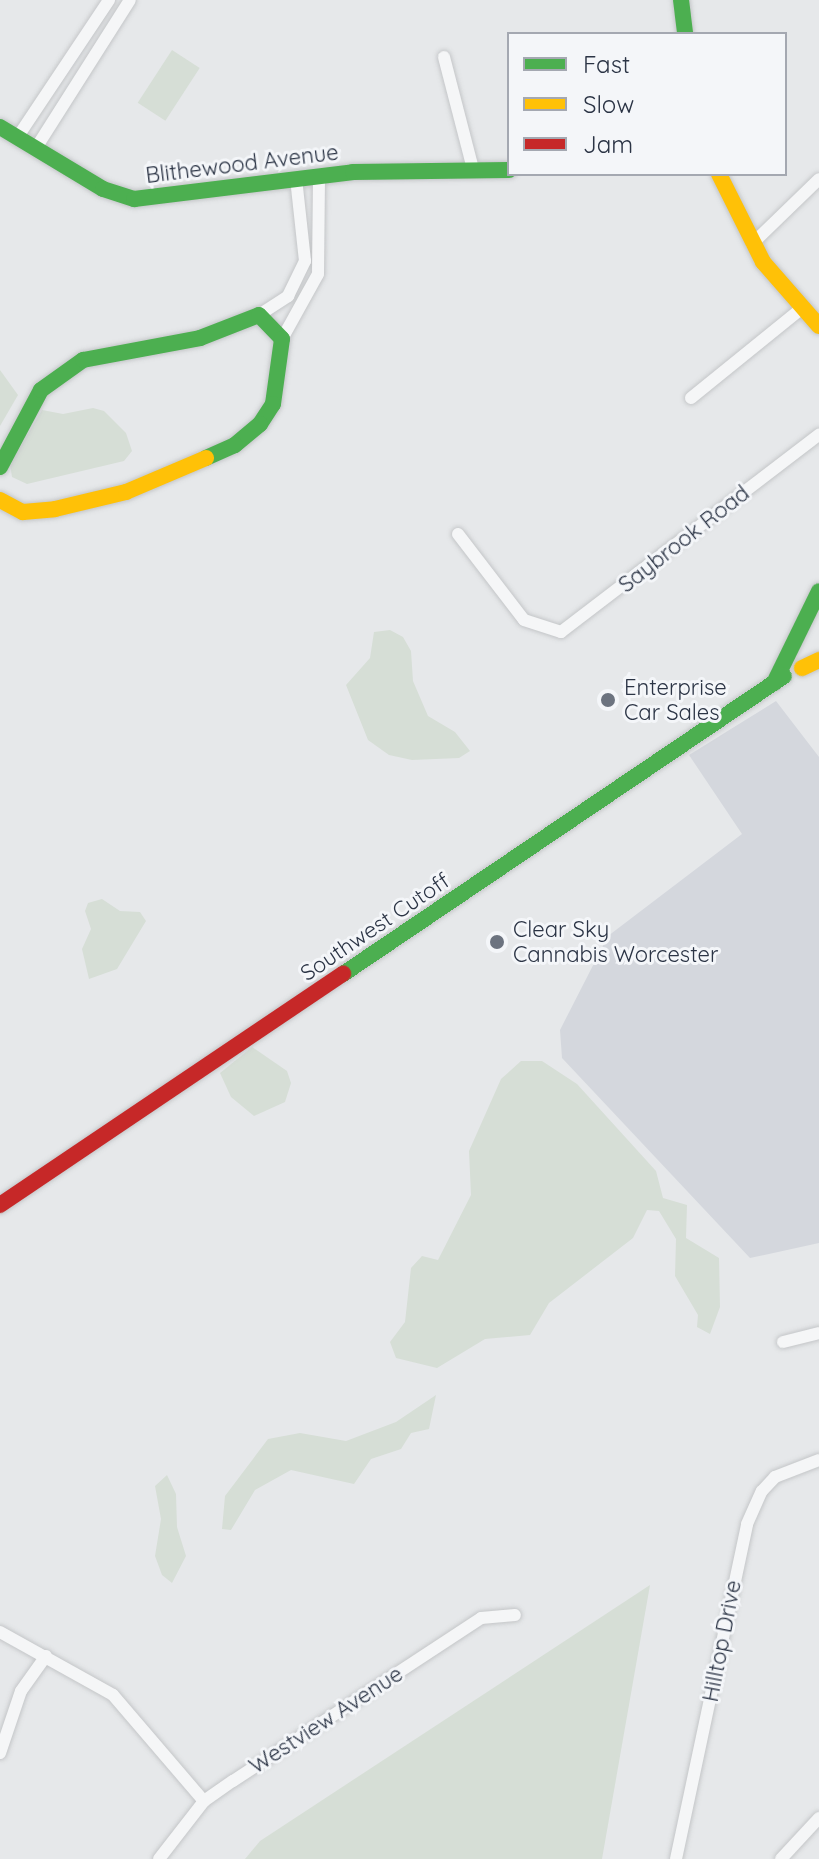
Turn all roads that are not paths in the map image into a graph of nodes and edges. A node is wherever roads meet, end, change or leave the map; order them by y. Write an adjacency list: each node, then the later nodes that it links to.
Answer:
1 (109, 0): 7 (street)
2 (130, 0): 8 (street)
3 (681, 0): 4 (main road)
4 (685, 32)
5 (444, 57): 9 (street)
6 (0, 127): 7 (main road, Blithewood Avenue)
7 (17, 138): 8 (main road, Blithewood Avenue)
8 (36, 148): 13 (main road, Blithewood Avenue)
9 (473, 169): 10 (main road, Blithewood Avenue); 11 (main road, Blithewood Avenue)
10 (507, 170)
11 (319, 175): 13 (main road, Blithewood Avenue); 19 (street)
12 (720, 176): 15 (main road)
13 (296, 178): 17 (street)
14 (819, 179): 15 (street)
15 (752, 244): 16 (main road)
16 (802, 308): 18 (main road); 20 (street)
17 (259, 315): 19 (main road); 22 (main road)
18 (819, 326)
19 (282, 339): 23 (main road)
20 (691, 398)
21 (819, 435): 24 (street, Saybrook Road)
22 (0, 467)
23 (0, 500)
24 (458, 534)
25 (819, 591): 28 (main road)
26 (819, 650): 28 (main road, Southwest Cutoff)
27 (819, 660): 28 (main road, Southwest Cutoff)
28 (774, 683): 29 (main road, Southwest Cutoff)
29 (0, 1205)
30 (819, 1333): 31 (street)
31 (783, 1342)
32 (819, 1460): 40 (street, Hilltop Drive)
33 (515, 1615): 37 (street, Westview Avenue)
34 (0, 1632): 35 (street)
35 (46, 1656): 36 (street); 37 (street)
36 (0, 1753)
37 (204, 1801): 39 (street, Westview Avenue)
38 (819, 1818): 41 (street)
39 (159, 1859)
40 (676, 1859)
41 (781, 1859)

